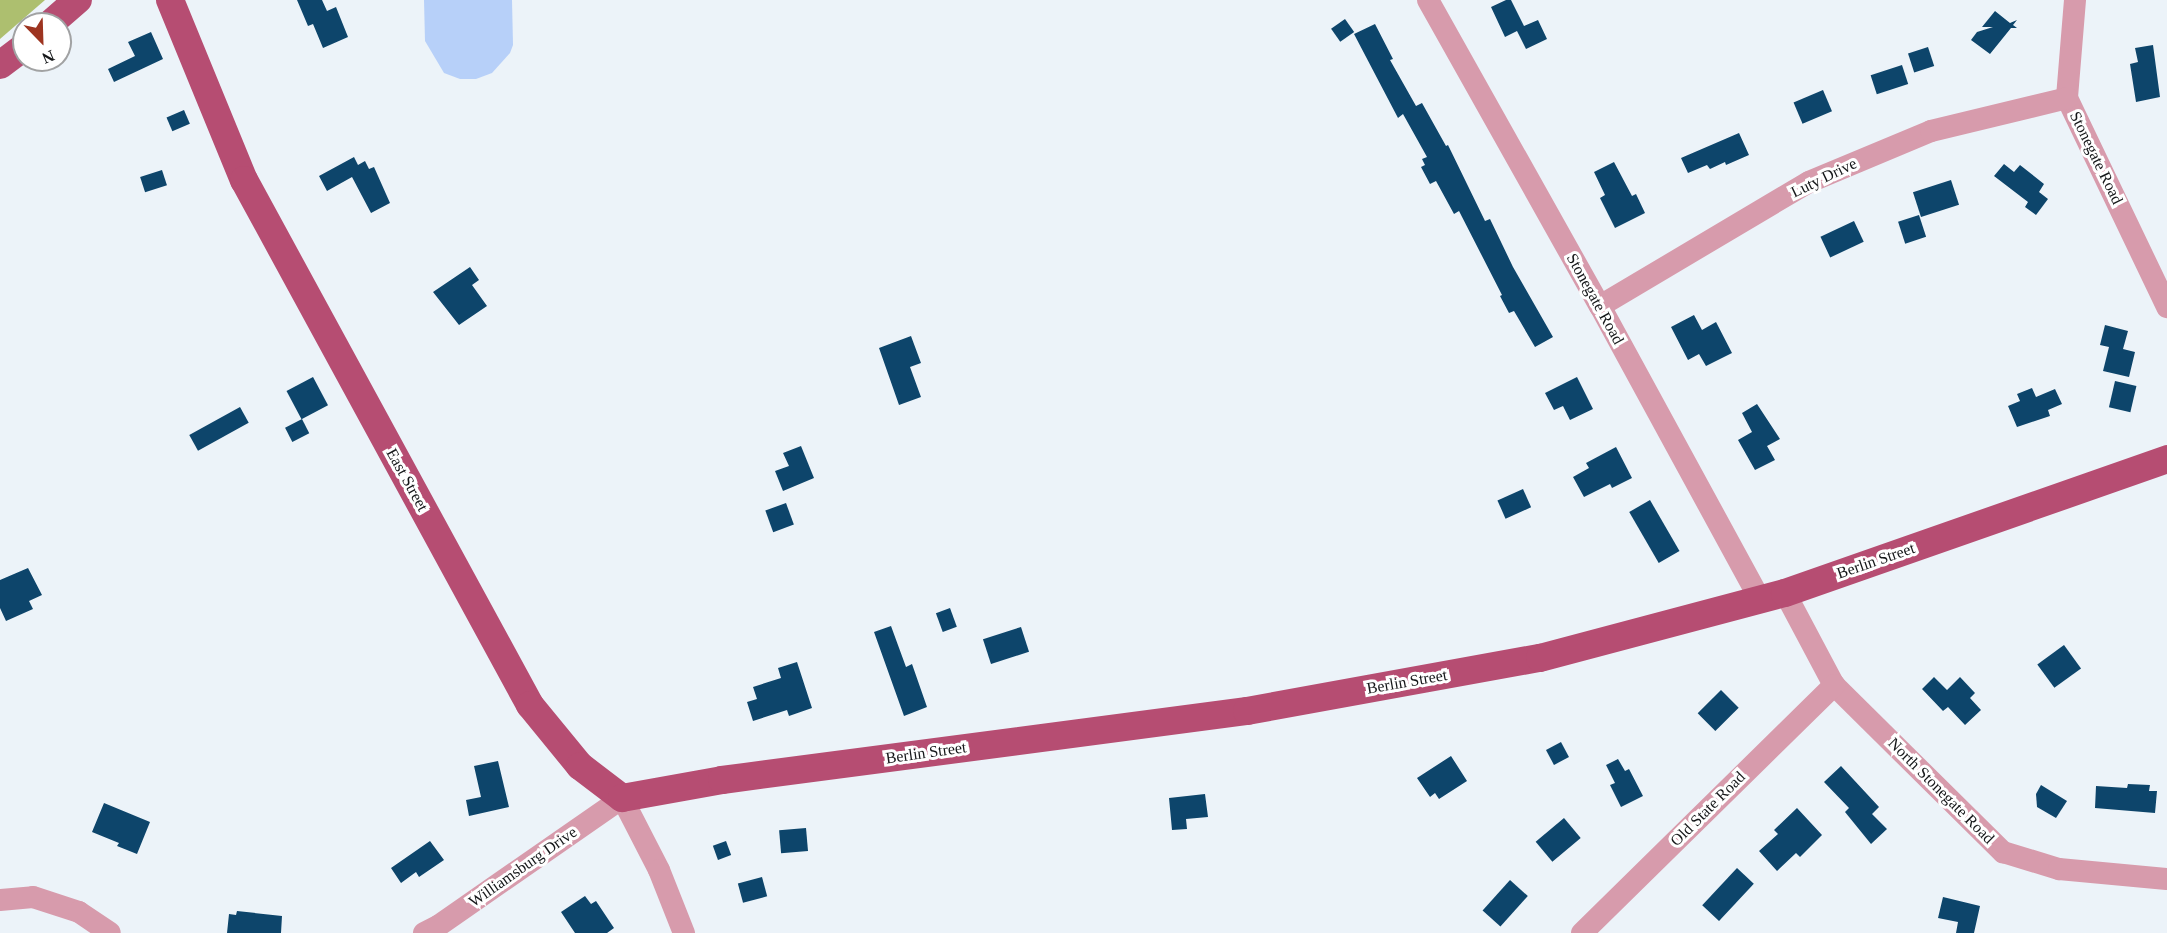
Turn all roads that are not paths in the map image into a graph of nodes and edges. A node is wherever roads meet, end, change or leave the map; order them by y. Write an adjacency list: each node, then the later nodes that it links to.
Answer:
1 (78, 0): 5 (main road)
2 (170, 0): 12 (main road, East Street)
3 (1428, 0): 7 (street, Stonegate Road)
4 (2076, 0): 6 (street, Stonegate Road)
5 (64, 12)
6 (2067, 98): 7 (street, Luty Drive); 8 (street, Stonegate Road)
7 (1600, 306): 10 (street, Stonegate Road)
8 (2167, 307)
9 (2167, 459): 10 (main road, Berlin Street)
10 (1772, 596): 11 (street, North Stonegate Road); 12 (main road, Berlin Street)
11 (1834, 685): 13 (street, North Stonegate Road); 18 (street, Old State Road)
12 (622, 798): 16 (street, Williamsburg Drive); 17 (street, East Street)
13 (2167, 879)
14 (0, 900): 15 (street)
15 (110, 933)
16 (424, 933)
17 (684, 933)
18 (1582, 933)

